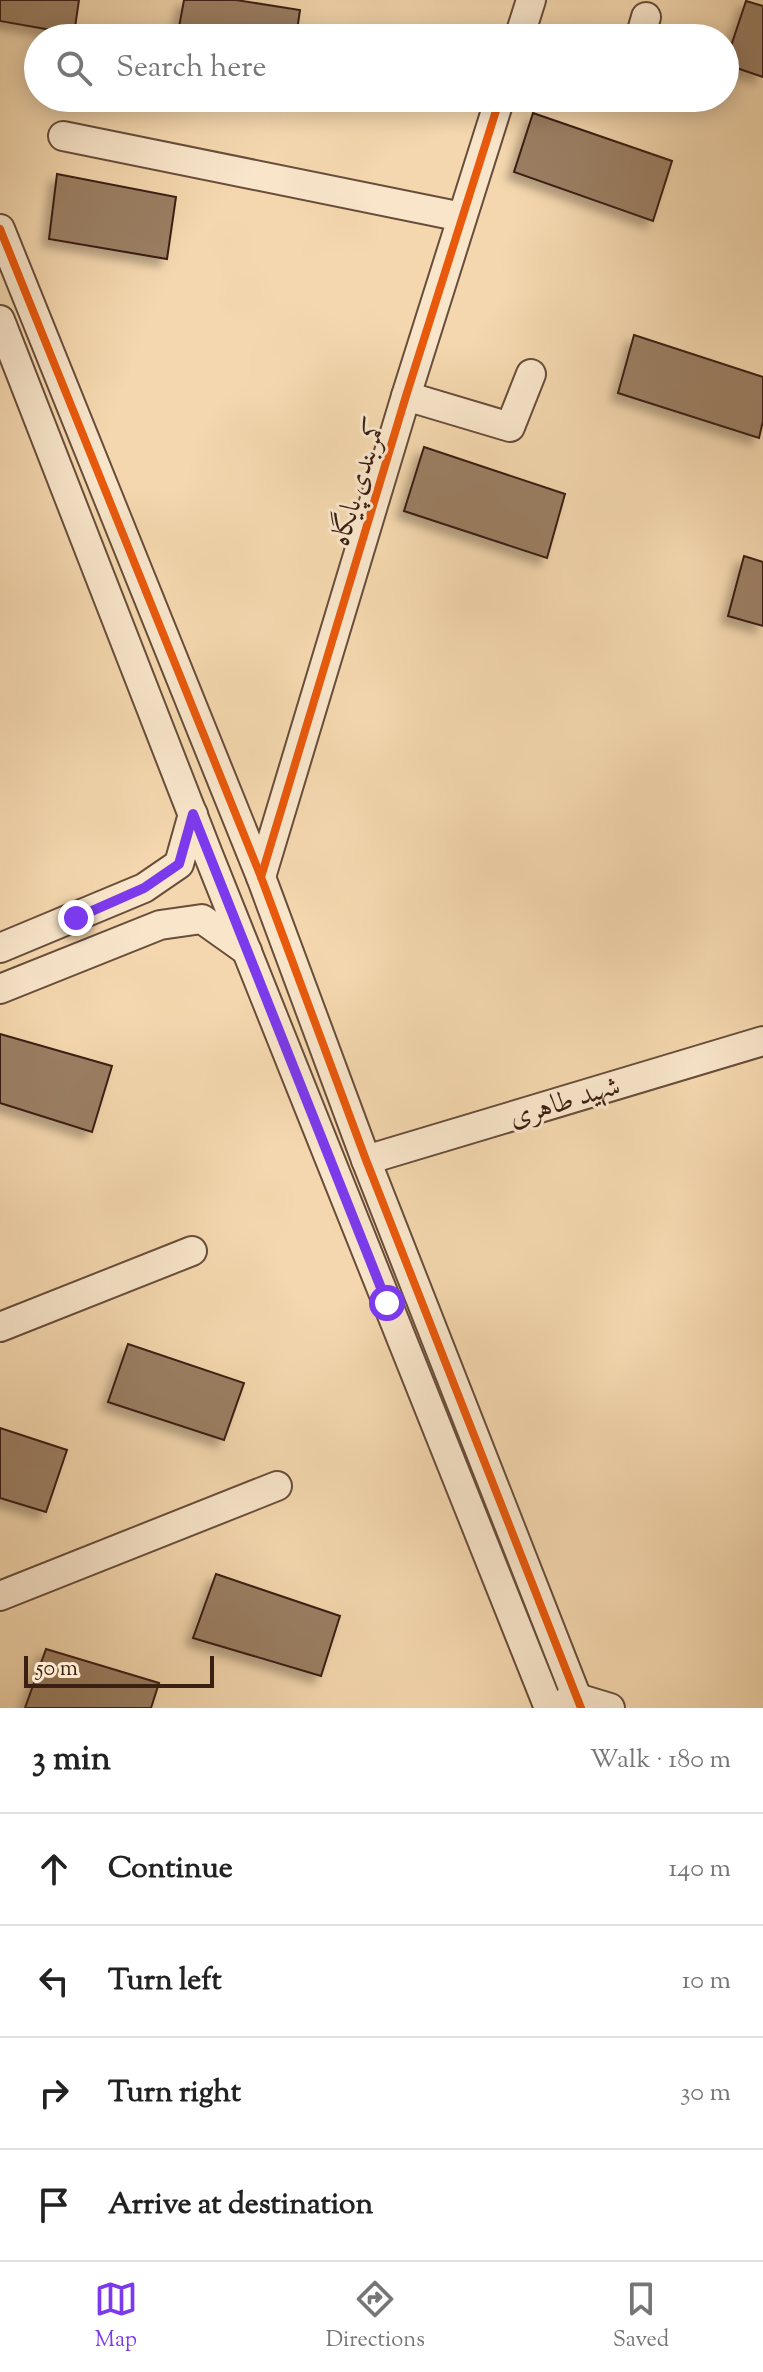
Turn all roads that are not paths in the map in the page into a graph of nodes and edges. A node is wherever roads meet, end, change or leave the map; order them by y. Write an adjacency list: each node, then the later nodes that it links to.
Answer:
1 (531, 0): 2 (street)
2 (523, 24)
3 (496, 112): 5 (street, کمربندی پایگاه)
4 (63, 136): 5 (street)
5 (462, 217): 9 (street, کمربندی پایگاه)
6 (0, 229): 10 (street)
7 (0, 320): 11 (street)
8 (531, 374): 9 (street)
9 (406, 396): 13 (street, کمربندی پایگاه)
10 (101, 479): 11 (street); 13 (street)
11 (68, 492): 12 (street)
12 (193, 814): 14 (street); 15 (street)
13 (261, 877): 18 (street)
14 (0, 948)
15 (247, 951): 16 (street); 24 (street)
16 (0, 989)
17 (763, 1041): 18 (street, شهید طاهری)
18 (366, 1160): 23 (street)
19 (192, 1251): 20 (street)
20 (0, 1327)
21 (277, 1486): 22 (street)
22 (0, 1596)
23 (579, 1703): 24 (street); 25 (street)
24 (550, 1708)
25 (610, 1708)

